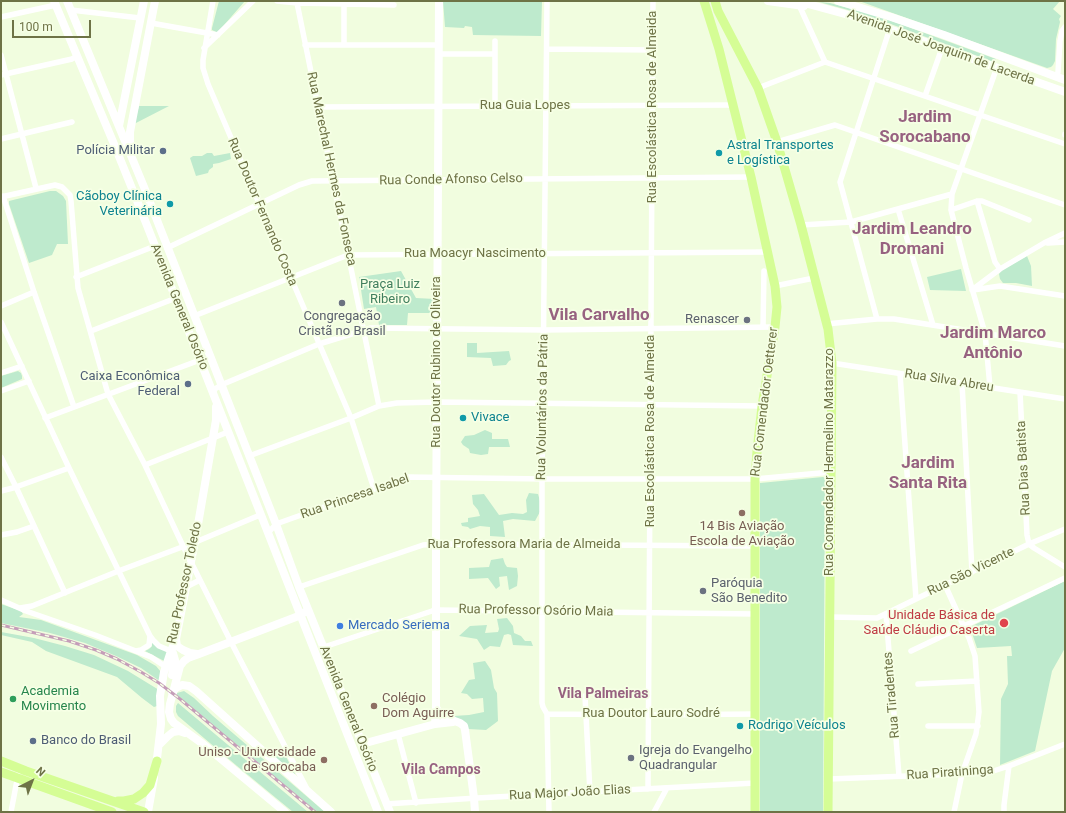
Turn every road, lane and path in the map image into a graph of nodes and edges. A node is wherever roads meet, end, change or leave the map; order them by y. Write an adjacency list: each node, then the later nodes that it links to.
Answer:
1 (67, 1): 20 (main road, Avenida General Osório)
2 (144, 1): 23 (main road)
3 (155, 1): 24 (main road)
4 (213, 1): 27 (street, Rua Doutor Fernando Costa)
5 (253, 1): 28 (street)
6 (277, 1): 17 (street)
7 (438, 1): 32 (main road, Rua Doutor Rubino de Oliveira)
8 (547, 1): 35 (street, Rua Voluntários da Pátria)
9 (654, 1): 36 (street, Rua Escolástica Rosa de Almeida)
10 (704, 1): 50 (main road, Rua Comendador Oetterer)
11 (715, 1): 21 (main road, Rua Comendador Hermelino Matarazzo)
12 (719, 1): 21 (main road)
13 (768, 1): 18 (main road)
14 (838, 1): 44 (main road, Avenida José Joaquim de Lacerda)
15 (344, 2): 17 (street); 19 (street); 31 (street)
16 (55, 3): 22 (street); 40 (main road, Avenida General Osório)
17 (297, 3): 30 (street, Rua Marechal Hermes da Fonseca)
18 (798, 3): 26 (main road, Avenida José Joaquim de Lacerda); 41 (street)
19 (394, 5)
20 (71, 10): 23 (street); 58 (main road, Avenida General Osório)
21 (718, 11): 47 (main road, Rua Comendador Hermelino Matarazzo)
22 (1, 17)
23 (140, 18): 58 (main road)
24 (150, 23): 27 (street); 67 (main road)
25 (1065, 27): 44 (street)
26 (890, 28): 34 (main road, Avenida José Joaquim de Lacerda); 45 (street)
27 (207, 33): 28 (street); 33 (street, Rua Doutor Fernando Costa)
28 (218, 35): 33 (street)
29 (494, 41): 38 (street)
30 (305, 44): 31 (street); 54 (street, Rua Marechal Hermes da Fonseca)
31 (344, 45): 32 (street)
32 (438, 45): 37 (main road, Rua Doutor Rubino de Oliveira)
33 (204, 48): 78 (street, Rua Doutor Fernando Costa)
34 (942, 48): 42 (main road, Avenida José Joaquim de Lacerda); 49 (street)
35 (547, 49): 36 (street); 52 (street, Rua Voluntários da Pátria)
36 (653, 50): 53 (street, Rua Escolástica Rosa de Almeida)
37 (438, 54): 38 (street); 55 (main road, Rua Doutor Rubino de Oliveira)
38 (494, 54): 51 (street)
39 (1, 55): 43 (street)
40 (77, 56): 43 (street); 63 (main road, Avenida General Osório)
41 (825, 62): 45 (street); 47 (street)
42 (997, 67): 48 (main road, Avenida José Joaquim de Lacerda); 56 (street)
43 (4, 74): 60 (street)
44 (1056, 77): 46 (main road, Avenida José Joaquim de Lacerda)
45 (873, 78): 49 (street); 59 (street)
46 (1065, 80)
47 (758, 88): 62 (main road, Rua Comendador Hermelino Matarazzo)
48 (1065, 92)
49 (925, 96): 56 (street)
50 (733, 105): 53 (street, Rua Guia Lopes); 65 (main road, Rua Comendador Oetterer)
51 (495, 106): 52 (street, Rua Guia Lopes); 55 (street, Rua Guia Lopes)
52 (545, 106): 53 (street, Rua Guia Lopes); 71 (street, Rua Voluntários da Pátria)
53 (653, 106): 70 (street, Rua Escolástica Rosa de Almeida)
54 (318, 107): 55 (street, Rua Guia Lopes); 73 (street, Rua Marechal Hermes da Fonseca)
55 (438, 107): 72 (main road, Rua Doutor Rubino de Oliveira)
56 (980, 115): 64 (street); 68 (street)
57 (72, 122): 60 (street)
58 (119, 125): 63 (main road); 67 (main road, Avenida General Osório)
59 (856, 131): 62 (street); 68 (street); 83 (street)
60 (22, 134): 61 (street); 74 (street)
61 (1, 139)
62 (777, 142): 66 (main road, Rua Comendador Hermelino Matarazzo)
63 (114, 144): 88 (main road, Avenida General Osório)
64 (1065, 144)
65 (746, 158): 66 (street); 69 (main road, Rua Comendador Oetterer)
66 (783, 163): 84 (main road, Rua Comendador Hermelino Matarazzo)
67 (136, 168): 89 (main road, Avenida General Osório)
68 (961, 168): 75 (street); 79 (street)
69 (750, 177): 70 (street, Rua Conde Afonso Celso); 90 (main road, Rua Comendador Oetterer)
70 (652, 178): 71 (street, Rua Conde Afonso Celso); 91 (street, Rua Escolástica Rosa de Almeida)
71 (545, 179): 72 (street, Rua Conde Afonso Celso); 92 (street, Rua Voluntários da Pátria)
72 (438, 180): 73 (street, Rua Conde Afonso Celso); 94 (main road, Rua Doutor Rubino de Oliveira)
73 (333, 181): 78 (street, Rua Conde Afonso Celso); 93 (street, Rua Marechal Hermes da Fonseca)
74 (36, 188): 76 (street); 97 (street)
75 (952, 194): 80 (street); 81 (street)
76 (2, 196): 102 (street)
77 (977, 201): 81 (street); 82 (street); 95 (street)
78 (258, 204): 89 (street, Rua Conde Afonso Celso); 98 (street, Rua Doutor Fernando Costa)
79 (1065, 205)
80 (898, 209): 83 (street); 110 (street)
81 (951, 210): 101 (street)
82 (1029, 220)
83 (851, 222): 84 (street); 107 (street)
84 (800, 225): 99 (main road, Rua Comendador Hermelino Matarazzo)
85 (1065, 233): 87 (street)
86 (1065, 242): 87 (street)
87 (1044, 243): 95 (street)
88 (154, 246): 97 (street); 104 (main road, Avenida General Osório)
89 (167, 248): 106 (main road, Avenida General Osório)
90 (768, 252): 91 (street, Rua Moacyr Nascimento); 100 (main road, Rua Comendador Oetterer)
91 (652, 253): 92 (street, Rua Moacyr Nascimento); 114 (street, Rua Escolástica Rosa de Almeida)
92 (545, 254): 94 (street, Rua Moacyr Nascimento); 116 (street, Rua Voluntários da Pátria)
93 (348, 255): 94 (street, Rua Moacyr Nascimento); 98 (street, Rua Moacyr Nascimento); 115 (street, Rua Marechal Hermes da Fonseca)
94 (437, 255): 113 (main road, Rua Doutor Rubino de Oliveira)
95 (1000, 269): 101 (street)
96 (764, 271): 111 (street, Rua Comendador Oetterer)
97 (76, 277): 117 (street)
98 (290, 278): 106 (street, Rua Moacyr Nascimento); 119 (street, Rua Doutor Fernando Costa)
99 (814, 278): 100 (street); 109 (main road, Rua Comendador Hermelino Matarazzo)
100 (775, 286): 112 (main road, Rua Comendador Oetterer)
101 (972, 290): 103 (street); 118 (street)
102 (34, 292): 105 (street); 140 (street)
103 (1065, 296)
104 (176, 298): 117 (street); 121 (main road, Avenida General Osório)
105 (1, 306)
106 (194, 316): 128 (main road, Avenida General Osório)
107 (877, 319): 109 (street); 110 (street)
108 (1, 322): 123 (street)
109 (826, 324): 122 (main road, Rua Comendador Hermelino Matarazzo)
110 (932, 325): 118 (street)
111 (763, 327): 112 (street); 114 (street)
112 (775, 327): 139 (main road, Rua Comendador Oetterer)
113 (437, 329): 115 (street); 116 (street); 135 (main road, Rua Doutor Rubino de Oliveira)
114 (651, 329): 116 (street); 137 (street, Rua Escolástica Rosa de Almeida)
115 (363, 330): 119 (street); 138 (street, Rua Marechal Hermes da Fonseca)
116 (544, 330): 136 (street, Rua Voluntários da Pátria)
117 (90, 331): 132 (street)
118 (985, 333): 120 (street); 129 (street)
119 (319, 344): 128 (street); 142 (street, Rua Doutor Fernando Costa)
120 (1065, 346)
121 (200, 360): 132 (street); 133 (main road, Avenida General Osório)
122 (832, 363): 125 (street, Rua Silva Abreu); 149 (main road, Rua Comendador Hermelino Matarazzo)
123 (22, 366): 124 (street); 126 (street)
124 (1, 373)
125 (900, 374): 127 (street, Rua Silva Abreu); 180 (street)
126 (29, 381): 130 (street); 141 (street)
127 (962, 383): 129 (street, Rua Silva Abreu); 173 (street)
128 (221, 385): 133 (street); 145 (main road, Avenida General Osório)
129 (990, 387): 131 (street, Rua Silva Abreu)
130 (1, 391)
131 (1020, 392): 134 (street, Rua Silva Abreu); 166 (street, Rua Dias Batista)
132 (108, 394): 140 (street); 147 (street)
133 (215, 397): 143 (main road, Avenida General Osório); 144 (main road, Rua Professor Toledo)
134 (1065, 399)
135 (437, 402): 136 (street); 138 (street); 150 (main road, Rua Doutor Rubino de Oliveira)
136 (543, 403): 137 (street); 151 (street, Rua Voluntários da Pátria)
137 (651, 405): 139 (street); 152 (street, Rua Escolástica Rosa de Almeida)
138 (379, 406): 142 (street)
139 (762, 406): 153 (main road, Rua Comendador Oetterer)
140 (74, 407): 141 (street)
141 (45, 418): 148 (street)
142 (351, 418): 145 (street); 155 (street, Rua Doutor Fernando Costa)
143 (228, 432): 144 (street); 157 (main road, Avenida General Osório)
144 (212, 438): 147 (street); 163 (main road, Rua Professor Toledo)
145 (249, 456): 158 (main road, Avenida General Osório)
146 (1, 457): 154 (street)
147 (145, 465): 168 (street)
148 (69, 468): 154 (street); 172 (street)
149 (831, 472): 153 (street, Rua Princesa Isabel); 192 (main road, Rua Comendador Hermelino Matarazzo)
150 (436, 477): 151 (street, Rua Princesa Isabel); 155 (street, Rua Princesa Isabel); 164 (main road, Rua Doutor Rubino de Oliveira)
151 (542, 479): 152 (street, Rua Princesa Isabel); 165 (street, Rua Voluntários da Pátria)
152 (650, 479): 153 (street, Rua Princesa Isabel); 167 (street, Rua Escolástica Rosa de Almeida)
153 (755, 480): 169 (main road, Rua Comendador Oetterer)
154 (16, 487): 156 (street); 159 (street)
155 (374, 489): 158 (street, Rua Princesa Isabel)
156 (1, 491)
157 (260, 514): 161 (main road, Avenida General Osório); 163 (street)
158 (276, 524): 161 (street, Rua Princesa Isabel); 178 (main road, Avenida General Osório)
159 (34, 526): 162 (street); 179 (street)
160 (1065, 529): 166 (street, Rua São Vicente)
161 (268, 533): 191 (main road, Avenida General Osório)
162 (1, 535)
163 (195, 542): 168 (street); 170 (main road, Rua Professor Toledo)
164 (436, 544): 165 (street, Rua Professora Maria de Almeida); 178 (street, Rua Professora Maria de Almeida); 185 (main road, Rua Doutor Rubino de Oliveira)
165 (543, 544): 167 (street, Rua Professora Maria de Almeida); 186 (street, Rua Voluntários da Pátria)
166 (1029, 544): 171 (street); 173 (street, Rua São Vicente)
167 (650, 545): 169 (street, Rua Professora Maria de Almeida); 188 (street, Rua Escolástica Rosa de Almeida)
168 (183, 546): 170 (street); 172 (street)
169 (755, 546): 189 (main road, Rua Comendador Oetterer)
170 (191, 560): 175 (street); 177 (main road, Rua Professor Toledo)
171 (1065, 568)
172 (118, 571): 179 (street); 194 (street)
173 (972, 572): 176 (street, Rua São Vicente)
174 (1065, 578): 193 (street)
175 (200, 580): 177 (street); 196 (street)
176 (945, 585): 180 (street, Rua São Vicente); 193 (street)
177 (186, 587): 195 (main road, Rua Professor Toledo)
178 (299, 587): 183 (main road, Avenida General Osório)
179 (65, 593): 182 (street)
180 (916, 599): 190 (street, Rua São Vicente)
181 (1, 600): 184 (street)
182 (39, 603): 184 (street); 187 (street)
183 (307, 606): 191 (main road); 197 (main road, Avenida General Osório)
184 (20, 608): 187 (street)
185 (437, 610): 186 (street, Rua Professor Osório Maia); 197 (street, Rua Professor Osório Maia); 207 (main road, Rua Doutor Rubino de Oliveira)
186 (543, 612): 188 (street, Rua Professor Osório Maia); 208 (street, Rua Voluntários da Pátria)
187 (33, 613): 199 (street)
188 (650, 613): 189 (street, Rua Professor Osório Maia); 211 (street, Rua Escolástica Rosa de Almeida)
189 (755, 614): 210 (main road, Rua Comendador Oetterer)
190 (886, 614): 192 (street, Rua São Vicente); 229 (street, Rua Tiradentes)
191 (301, 615): 196 (main road, Rua Professor Toledo); 236 (main road, Avenida General Osório)
192 (831, 617): 230 (main road, Rua Comendador Hermelino Matarazzo)
193 (963, 626): 198 (street); 203 (street)
194 (150, 636): 199 (street); 200 (street)
195 (176, 639): 200 (main road, Rua Professor Toledo); 201 (main road)
196 (231, 642): 201 (main road, Rua Professor Toledo); 234 (street)
197 (324, 647): 220 (main road, Avenida General Osório)
198 (911, 650)
199 (136, 651): 202 (street)
200 (171, 651): 202 (main road, Rua Professor Toledo); 213 (main road)
201 (199, 654): 205 (main road, Rua Professor Toledo)
202 (165, 667): 212 (main road, Rua Professor Toledo)
203 (977, 681): 204 (street); 217 (street)
204 (918, 684)
205 (172, 692): 212 (main road, Rua Professor Toledo); 234 (main road)
206 (585, 696): 209 (street)
207 (436, 707): 214 (main road, Rua Doutor Rubino de Oliveira); 215 (main road)
208 (547, 714): 209 (street, Rua Doutor Lauro Sodré); 237 (street, Rua Voluntários da Pátria)
209 (586, 714): 211 (street, Rua Doutor Lauro Sodré); 235 (street)
210 (755, 714): 211 (street, Rua Doutor Lauro Sodré); 231 (main road, Rua Comendador Oetterer)
211 (649, 715): 233 (street, Rua Escolástica Rosa de Almeida)
212 (163, 716): 213 (main road); 222 (main road, Rua Professor Toledo)
213 (174, 723): 219 (main road)
214 (435, 724): 215 (main road); 218 (main road)
215 (460, 724): 238 (main road)
216 (928, 726): 217 (street)
217 (978, 726): 228 (street)
218 (398, 734): 220 (main road); 240 (street)
219 (191, 736): 222 (main road); 247 (main road)
220 (362, 744): 241 (main road, Avenida General Osório)
221 (1065, 744): 225 (street, Rua Piratininga)
222 (159, 745): 224 (main road, Rua Professor Toledo)
223 (3, 761): 227 (main road)
224 (157, 761): 239 (main road); 246 (main road, Rua Professor Toledo)
225 (1009, 766): 228 (street, Rua Piratininga); 257 (street)
226 (1, 772): 227 (main road)
227 (18, 773): 239 (main road); 242 (main road); 243 (street)
228 (962, 774): 229 (street, Rua Piratininga); 256 (street)
229 (899, 776): 230 (street, Rua Piratininga)
230 (829, 779): 255 (main road, Rua Comendador Hermelino Matarazzo)
231 (755, 783): 232 (street, Rua Major João Elias); 254 (main road, Rua Comendador Oetterer)
232 (667, 788): 233 (street, Rua Major João Elias); 253 (street)
233 (648, 789): 235 (street, Rua Major João Elias)
234 (308, 790): 248 (main road)
235 (590, 792): 237 (street, Rua Major João Elias)
236 (371, 793): 241 (main road); 249 (main road, Avenida General Osório)
237 (549, 795): 238 (street, Rua Major João Elias); 252 (street, Rua Voluntários da Pátria)
238 (474, 798): 240 (street, Rua Major João Elias); 251 (main road)
239 (110, 800): 245 (main road)
240 (416, 803): 241 (street, Rua Major João Elias)
241 (386, 804): 250 (main road, Avenida General Osório)
242 (88, 808): 244 (main road)
243 (11, 812)
244 (112, 812)
245 (144, 812)
246 (148, 812)
247 (285, 812)
248 (331, 812)
249 (378, 812)
250 (390, 812)
251 (475, 812)
252 (550, 812)
253 (654, 812)
254 (754, 812)
255 (828, 812)
256 (954, 812)
257 (1004, 812)

